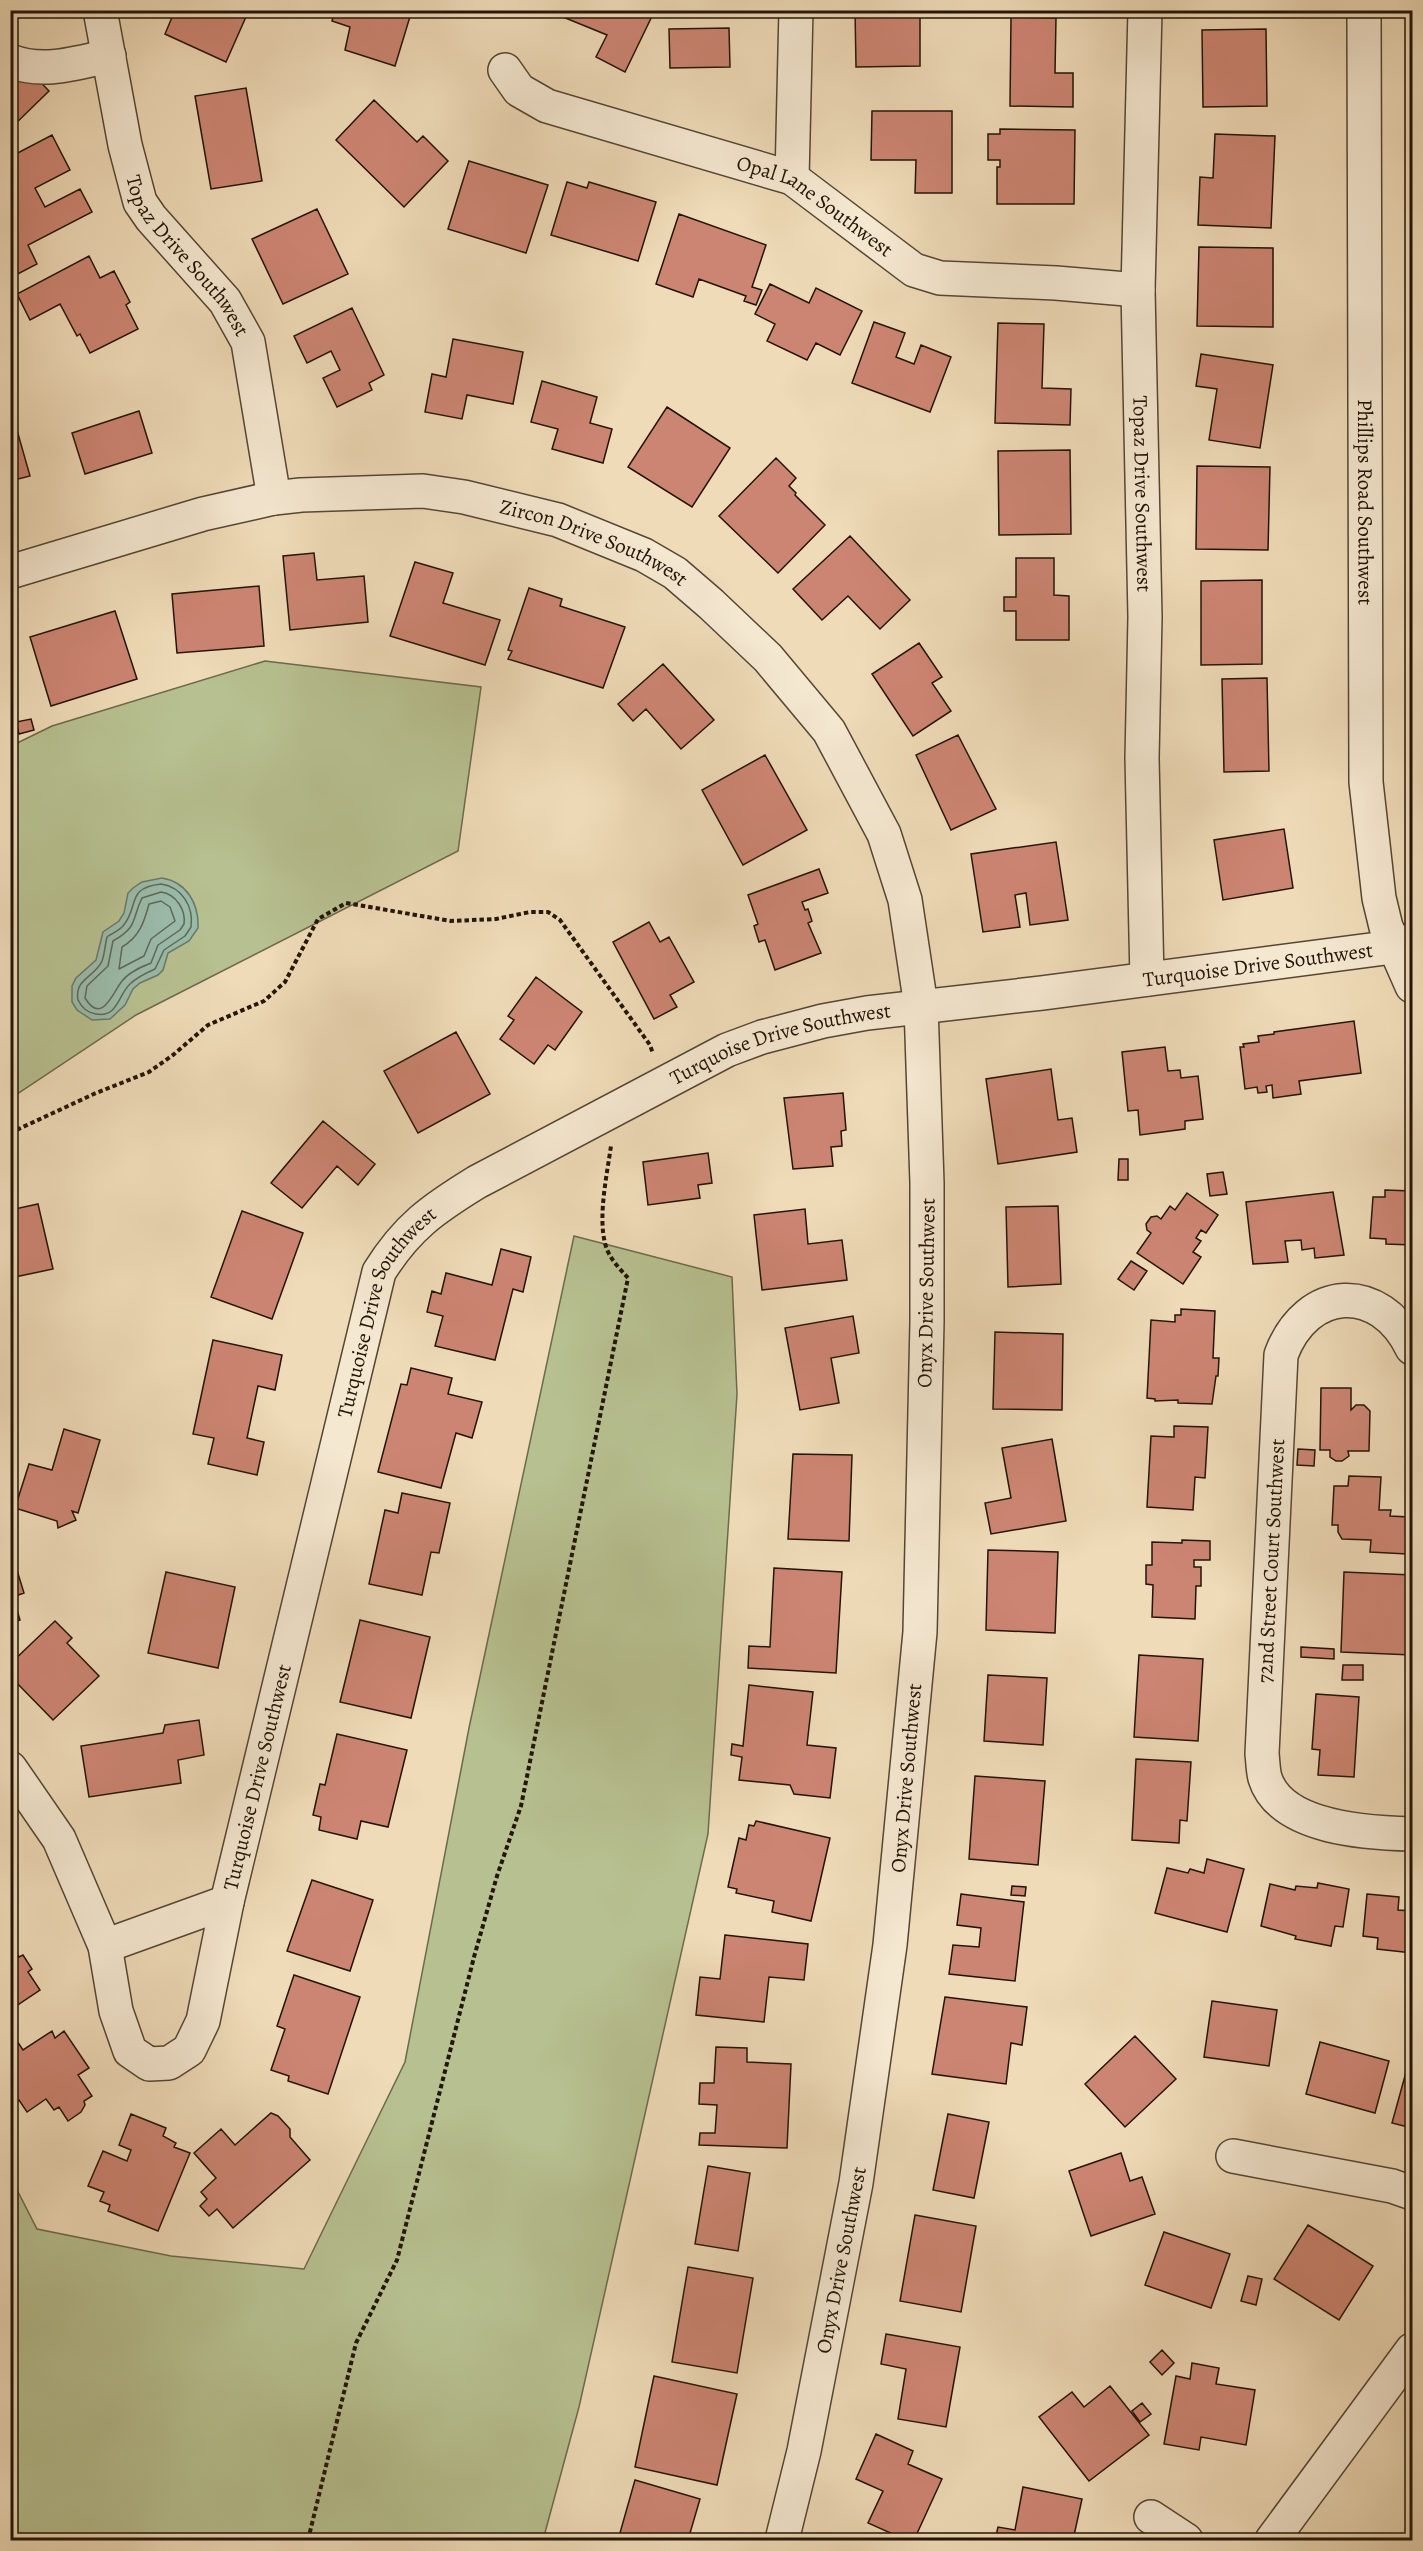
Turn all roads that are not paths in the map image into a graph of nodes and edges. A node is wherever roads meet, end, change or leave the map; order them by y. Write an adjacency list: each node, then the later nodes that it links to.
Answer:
1 (100, 10): 5 (street, Topaz Drive Southwest)
2 (796, 10): 8 (street)
3 (1145, 10): 9 (street, Topaz Drive Southwest)
4 (1364, 10): 12 (street, Phillips Road Southwest)
5 (109, 56): 6 (street); 10 (street, Topaz Drive Southwest)
6 (10, 61)
7 (505, 70): 8 (street, Opal Lane Southwest)
8 (792, 178): 9 (street, Opal Lane Southwest)
9 (1138, 290): 13 (street, Topaz Drive Southwest)
10 (274, 498): 11 (street, Zircon Drive Southwest); 15 (street, Zircon Drive Southwest)
11 (10, 572)
12 (1402, 943): 13 (street, Turquoise Drive Southwest); 14 (street, Phillips Road Southwest)
13 (1148, 979): 15 (street, Turquoise Drive Southwest)
14 (1413, 986)
15 (921, 1006): 19 (street, Turquoise Drive Southwest); 25 (street, Onyx Drive Southwest)
16 (1413, 1348): 18 (street, 72nd Street Court Southwest)
17 (10, 1768): 20 (street, Turquoise Drive Southwest)
18 (1413, 1834)
19 (227, 1902): 20 (street); 20 (street, Turquoise Drive Southwest)
20 (105, 1946)
21 (1233, 2156): 22 (street)
22 (1413, 2193)
23 (1413, 2350): 27 (street)
24 (1151, 2517): 26 (street)
25 (782, 2541)
26 (1186, 2541)
27 (1272, 2541)

